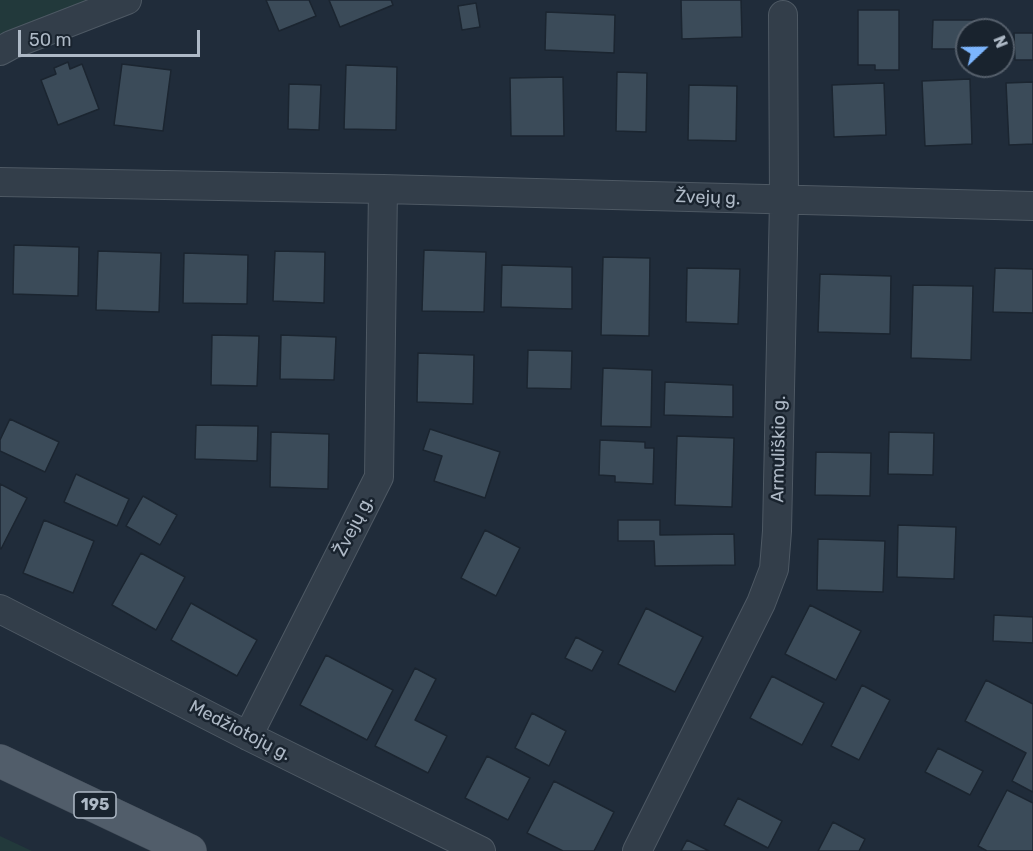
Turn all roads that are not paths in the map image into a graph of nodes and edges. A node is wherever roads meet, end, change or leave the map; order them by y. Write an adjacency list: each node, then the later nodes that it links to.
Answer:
1 (127, 0): 3 (street)
2 (783, 15): 6 (street, Armuliškio g.)
3 (0, 51)
4 (0, 182): 5 (street, Žvejų g.)
5 (383, 189): 6 (street, Žvejų g.); 9 (street, Žvejų g.)
6 (784, 201): 7 (street, Žvejų g.); 13 (street, Armuliškio g.)
7 (1033, 207)
8 (0, 609): 9 (street, Medžiotojų g.)
9 (249, 736): 12 (street, Medžiotojų g.)
10 (0, 761): 11 (main road, 195)
11 (190, 851)
12 (481, 851)
13 (637, 851)

